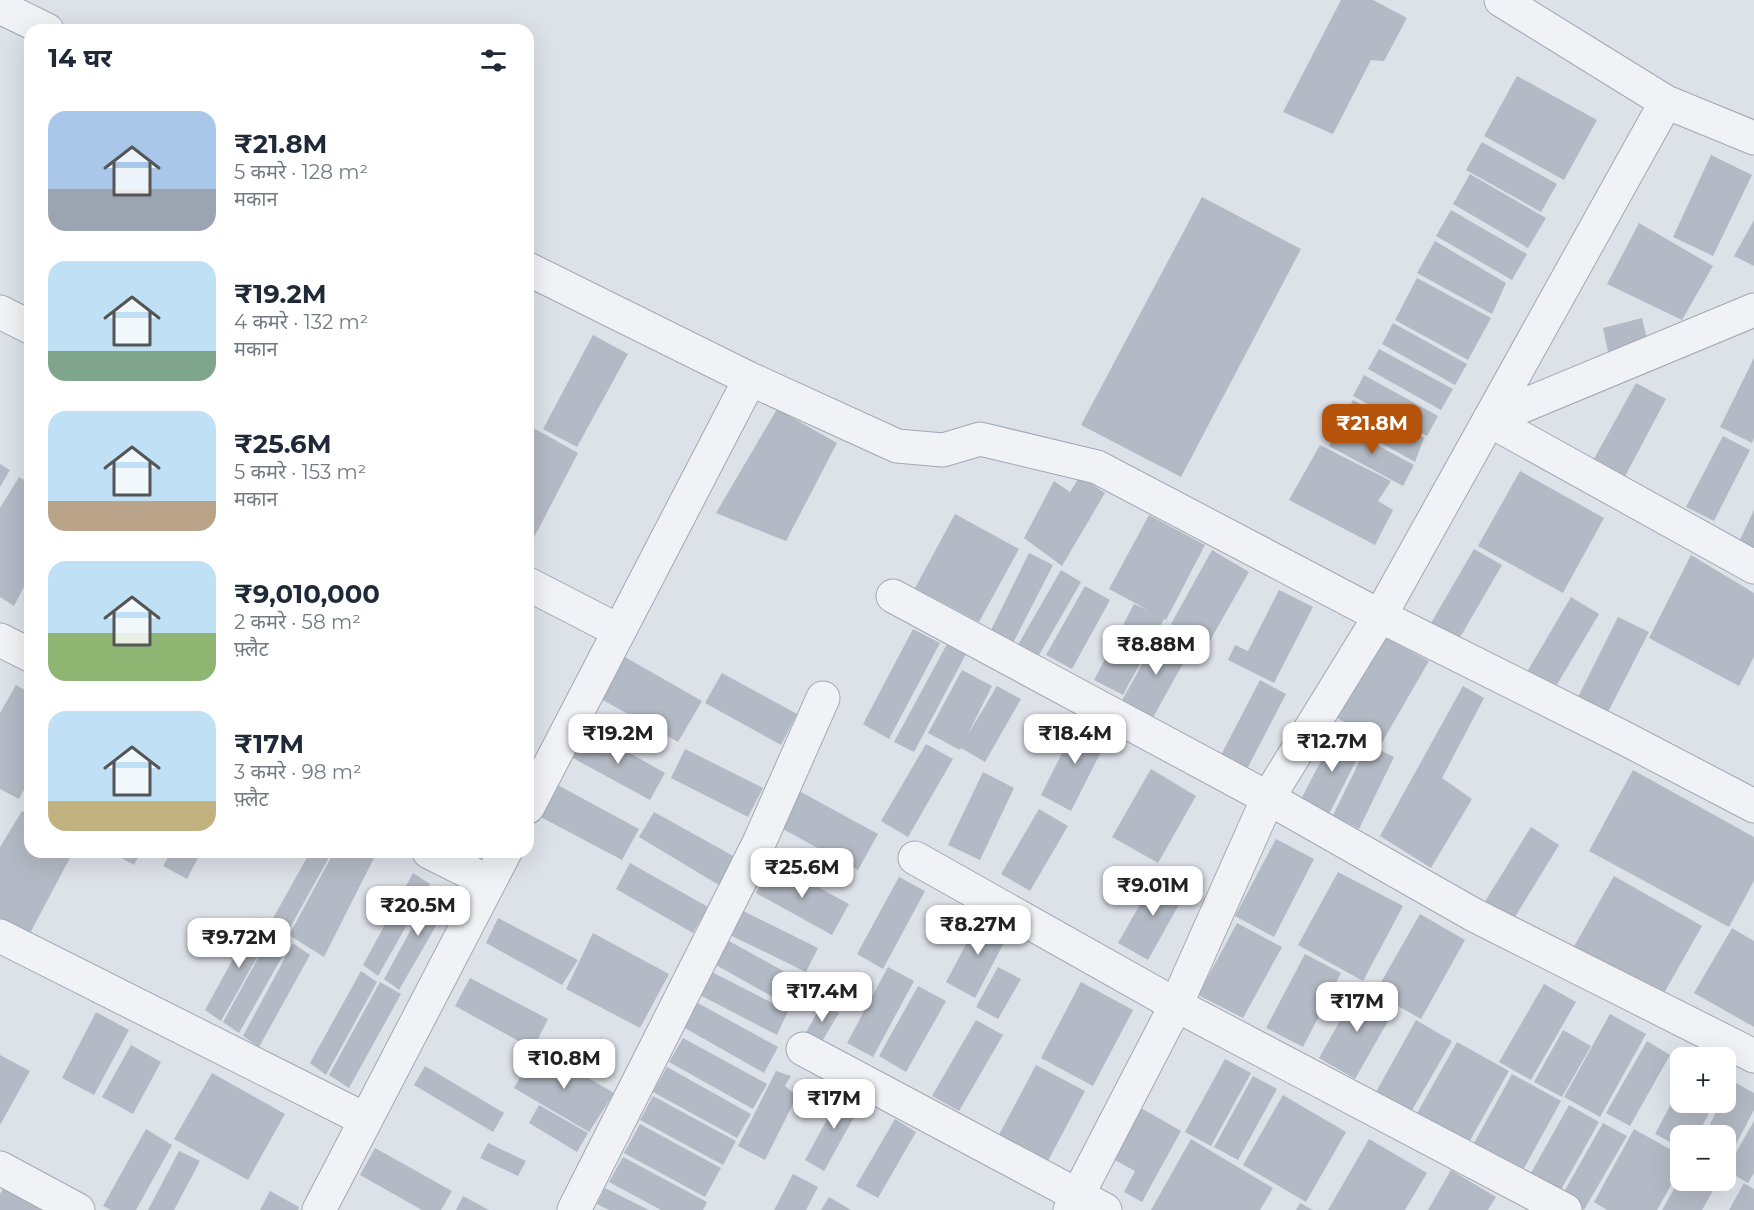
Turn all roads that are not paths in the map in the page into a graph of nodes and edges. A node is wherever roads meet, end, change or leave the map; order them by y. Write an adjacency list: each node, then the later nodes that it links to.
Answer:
1 (1501, 0): 4 (street)
2 (0, 7): 3 (street)
3 (35, 24)
4 (1666, 102): 5 (street); 11 (street)
5 (1754, 138)
6 (534, 272): 10 (street)
7 (0, 312): 9 (street)
8 (1749, 317): 11 (street)
9 (24, 324)
10 (750, 379): 15 (street); 16 (street)
11 (1489, 420): 12 (street); 15 (street)
12 (1754, 567)
13 (534, 587): 16 (street)
14 (893, 596): 21 (street)
15 (1380, 616): 21 (street); 22 (street)
16 (619, 631): 20 (street)
17 (0, 640): 18 (street)
18 (24, 652)
19 (823, 698): 36 (street)
20 (534, 795)
21 (1268, 798): 28 (street); 30 (street)
22 (1754, 806)
23 (441, 858): 26 (street)
24 (502, 858): 26 (street)
25 (915, 858): 28 (street)
26 (489, 882): 31 (street)
27 (0, 936): 31 (street)
28 (1176, 1005): 33 (street); 37 (street)
29 (803, 1049): 33 (street)
30 (1754, 1056)
31 (366, 1120): 35 (street)
32 (0, 1168): 34 (street)
33 (1084, 1205)
34 (78, 1210)
35 (319, 1210)
36 (574, 1210)
37 (1565, 1210)

